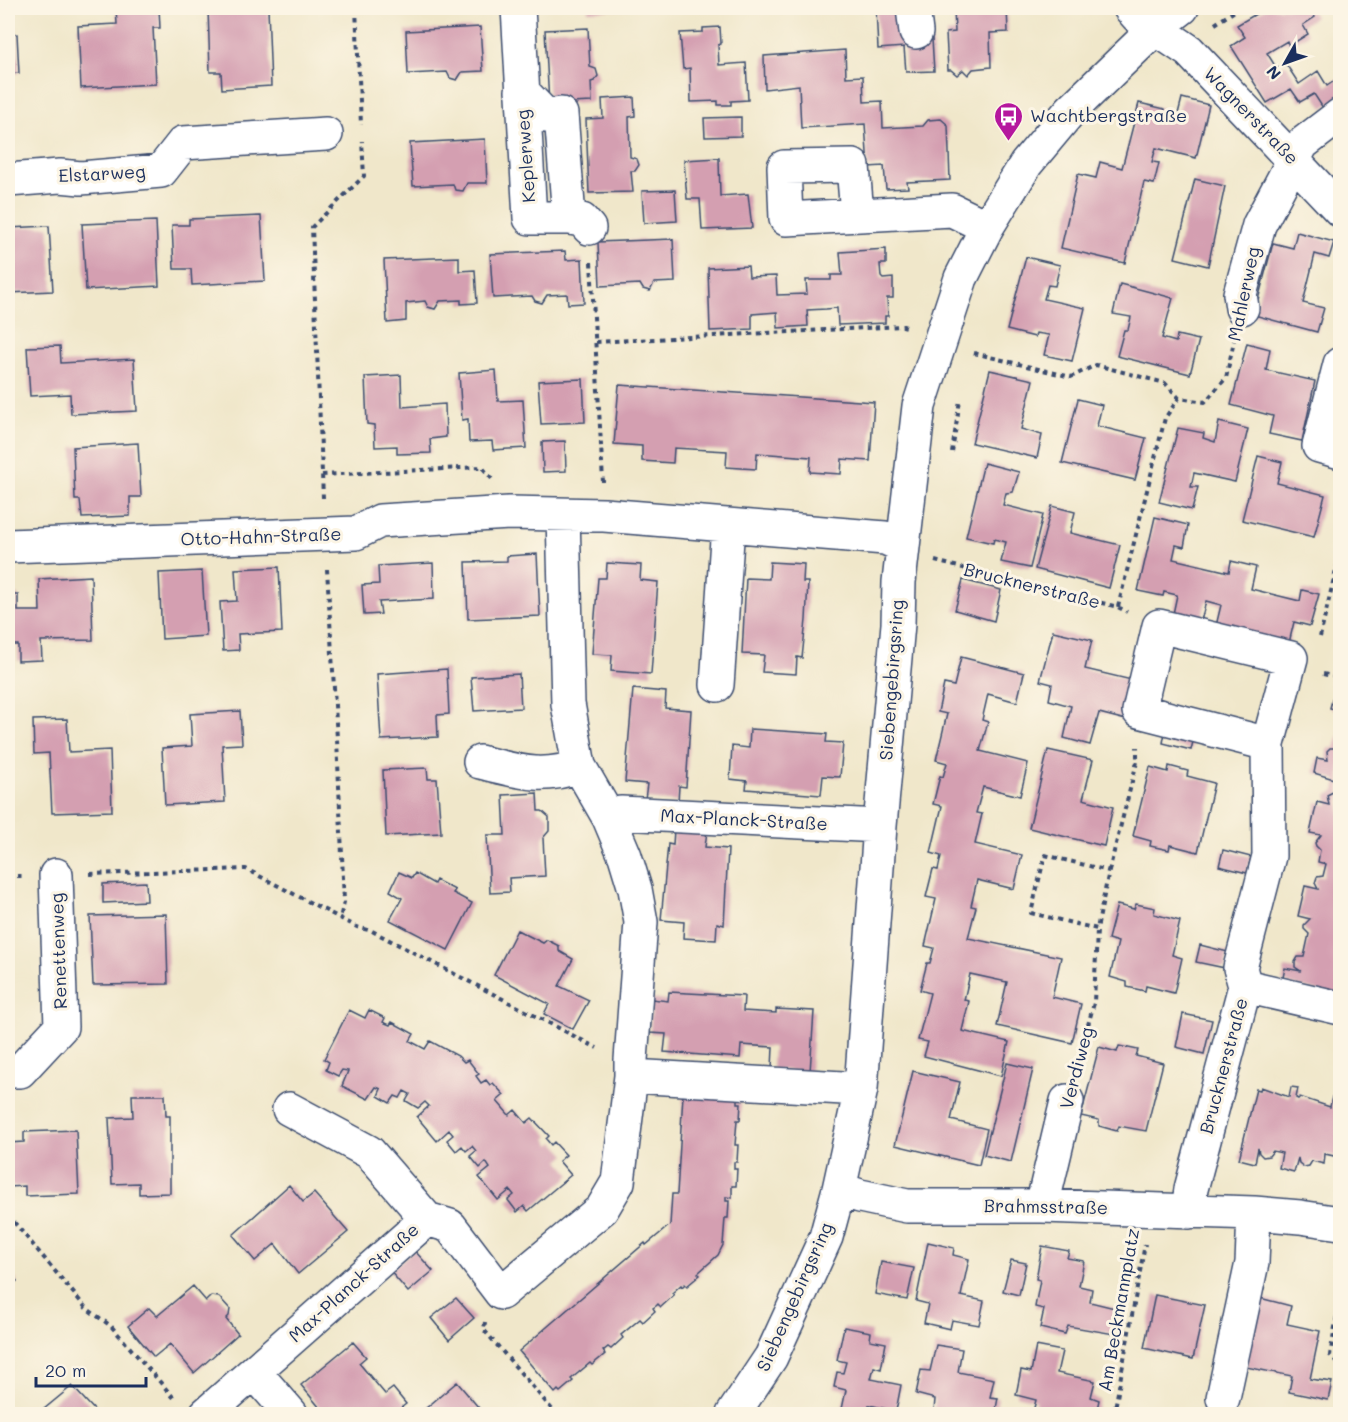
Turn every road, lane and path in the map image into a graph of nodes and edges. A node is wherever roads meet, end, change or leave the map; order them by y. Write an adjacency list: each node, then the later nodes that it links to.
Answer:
1 (356, 8): 22 (path)
2 (518, 8): 12 (street, Keplerweg)
3 (1130, 8): 5 (street)
4 (1182, 8): 5 (street, Siebengebirgsring)
5 (1156, 28): 8 (street, Wagnerstraße); 13 (street, Siebengebirgsring)
6 (1341, 115): 8 (street, Mahlerweg)
7 (326, 134): 9 (street, Elstarweg)
8 (1294, 160): 10 (street, Wagnerstraße); 14 (street, Mahlerweg)
9 (8, 180)
10 (1341, 210)
11 (857, 214): 13 (street)
12 (579, 223): 16 (path)
13 (987, 227): 15 (street, Siebengebirgsring)
14 (1242, 308): 19 (path, Mahlerweg)
15 (940, 341): 16 (path); 19 (path); 29 (street, Siebengebirgsring)
16 (596, 342): 25 (path)
17 (1341, 364): 20 (street)
18 (962, 393): 21 (path)
19 (1179, 398): 33 (path)
20 (1341, 452)
21 (951, 460)
22 (322, 475): 23 (path); 27 (path)
23 (509, 513): 24 (street, Otto-Hahn-Straße); 27 (street, Otto-Hahn-Straße)
24 (563, 515): 25 (street, Otto-Hahn-Straße); 40 (street)
25 (604, 515): 26 (street, Otto-Hahn-Straße)
26 (728, 525): 29 (street, Otto-Hahn-Straße); 36 (street)
27 (325, 534): 28 (street, Otto-Hahn-Straße); 45 (path)
28 (8, 546)
29 (903, 546): 32 (path, Brucknerstraße); 42 (street, Siebengebirgsring)
30 (938, 551): 32 (path)
31 (1341, 553): 35 (path)
32 (937, 562): 33 (path, Brucknerstraße)
33 (1118, 607): 34 (path, Brucknerstraße)
34 (1159, 626): 35 (street); 37 (street)
35 (1300, 671): 38 (street, Brucknerstraße)
36 (717, 685)
37 (1147, 714): 38 (street); 43 (path, Verdiweg)
38 (1268, 744): 47 (street, Brucknerstraße)
39 (480, 762): 40 (street)
40 (579, 766): 41 (street)
41 (609, 818): 42 (street, Max-Planck-Straße); 49 (street)
42 (880, 826): 51 (street, Siebengebirgsring)
43 (1109, 871): 46 (path, Verdiweg); 46 (path)
44 (56, 875): 45 (path); 50 (street, Renettenweg)
45 (340, 918): 49 (path)
46 (1096, 928): 52 (path, Verdiweg)
47 (1245, 986): 48 (street); 57 (street, Brucknerstraße)
48 (1341, 1008)
49 (631, 1068): 51 (street); 62 (street)
50 (8, 1071)
51 (861, 1089): 54 (street, Siebengebirgsring)
52 (1067, 1101): 55 (street, Verdiweg)
53 (289, 1109): 60 (street)
54 (839, 1189): 55 (street, Brahmsstraße); 70 (street, Siebengebirgsring)
55 (1042, 1206): 56 (street, Brahmsstraße)
56 (1151, 1211): 57 (street, Brahmsstraße); 71 (path, Am Beckmannplatz)
57 (1188, 1212): 58 (street, Brahmsstraße)
58 (1254, 1213): 61 (street, Brahmsstraße); 66 (street)
59 (8, 1215): 67 (path)
60 (427, 1219): 62 (street, Max-Planck-Straße); 65 (street, Max-Planck-Straße)
61 (1341, 1223)
62 (501, 1293): 69 (path)
63 (1341, 1299): 64 (path)
64 (1341, 1365)
65 (255, 1373): 67 (street, Max-Planck-Straße); 68 (street)
66 (1223, 1398)
67 (194, 1410)
68 (291, 1414)
69 (556, 1414)
70 (733, 1414)
71 (1114, 1414)

